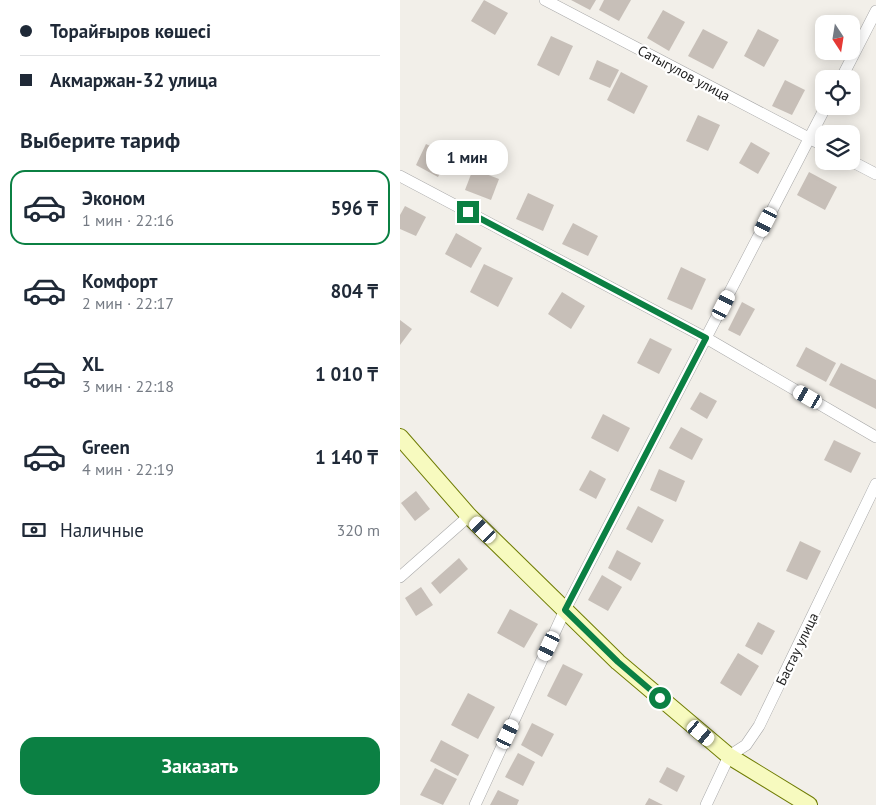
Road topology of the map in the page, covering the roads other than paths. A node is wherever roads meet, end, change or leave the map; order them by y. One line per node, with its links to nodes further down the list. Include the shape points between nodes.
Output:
1 (545, 0): 5 (street, Сатыгулов улица)
2 (876, 11): 3 (street)
3 (846, 70)
4 (822, 115): 5 (street)
5 (810, 139): 6 (street, Сатыгулов улица); 10 (street)
6 (815, 142)
7 (860, 166): 8 (street)
8 (876, 174)
9 (400, 176): 10 (street)
10 (706, 338): 11 (street); 16 (street)
11 (876, 437)
12 (400, 438): 14 (street)
13 (876, 484): 17 (street, Бастау улица, via 759,726 746,745)
14 (470, 516): 15 (street); 16 (street)
15 (400, 577)
16 (565, 610): 17 (street, via 618,662); 18 (street)
17 (729, 756): 19 (street, Бастау улица); 20 (street)
18 (475, 805)
19 (706, 805)
20 (809, 805)

